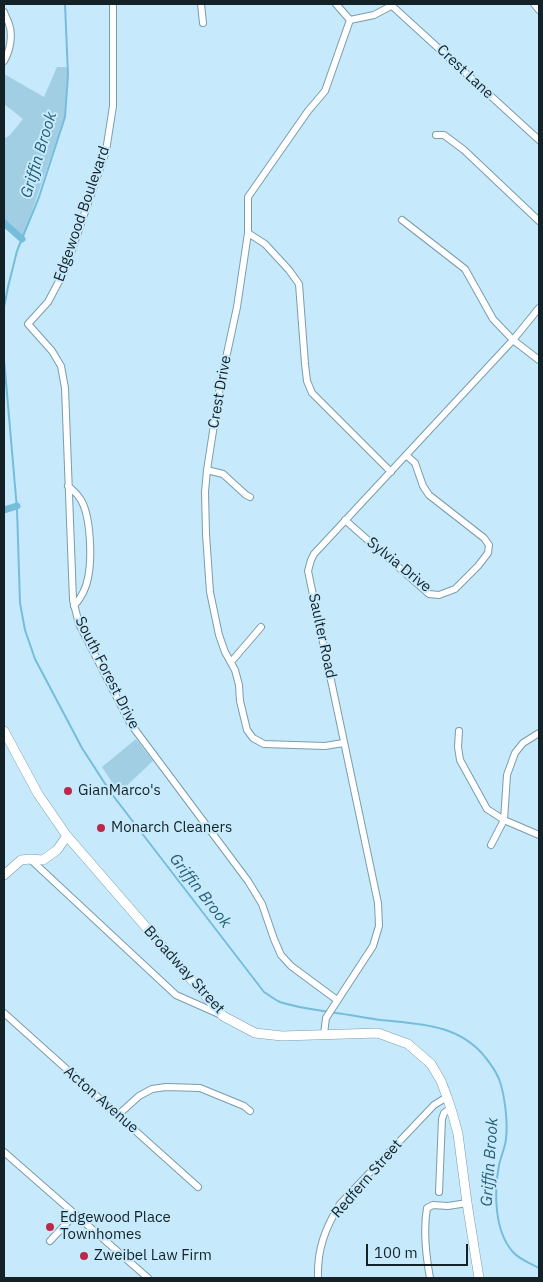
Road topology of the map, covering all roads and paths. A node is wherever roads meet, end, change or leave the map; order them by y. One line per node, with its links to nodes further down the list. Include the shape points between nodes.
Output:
1 (113, 4): 17 (street, Edgewood Boulevard, via 113,106 106,151 66,270 48,302)
2 (201, 4): 9 (street)
3 (336, 4): 8 (street)
4 (534, 4): 6 (street)
5 (391, 5): 8 (street, via 374,15); 12 (street, Crest Lane)
6 (539, 10)
7 (4, 12): 10 (street, via 10,26 10,41)
8 (350, 20): 15 (street, Crest Drive, via 325,91 248,197)
9 (203, 23)
10 (4, 61)
11 (436, 135): 14 (street, via 444,135 464,150)
12 (539, 140)
13 (402, 220): 18 (street, via 465,269 493,319)
14 (539, 221)
15 (248, 233): 21 (street, Crest Drive); 22 (street, via 265,244 299,284 307,381 312,393)
16 (539, 308): 18 (street, Saulter Road)
17 (28, 324): 23 (street, South Forest Drive, via 61,366 65,388)
18 (513, 340): 19 (street); 20 (street, Saulter Road)
19 (539, 360)
20 (406, 455): 22 (street, Saulter Road); 25 (street, Sylvia Drive, via 415,463 429,495 490,545 478,566 455,589 440,595 429,594)
21 (207, 470): 24 (street, via 223,474); 28 (street, Crest Drive, via 206,534 210,592 219,636)
22 (391, 472): 25 (street, Saulter Road)
23 (68, 486): 26 (street, South Forest Drive); 26 (street, South Forest Drive, via 81,500 89,524 88,578 81,598)
24 (250, 497)
25 (345, 520): 32 (street, Saulter Road, via 314,554 308,571)
26 (74, 606): 39 (street, South Forest Drive, via 79,624 130,723 248,881 262,904 281,955)
27 (261, 627): 28 (street)
28 (231, 662): 32 (street, Crest Drive, via 239,685 247,730 253,738 264,744 326,746)
29 (4, 731): 35 (street, Broadway Street, via 38,794)
30 (459, 731): 33 (street, via 460,760 488,809)
31 (539, 733): 33 (street, via 523,743 515,753 507,775)
32 (343, 743): 39 (street, Saulter Road, via 378,903 379,926 373,946)
33 (504, 820): 34 (street); 36 (street)
34 (539, 835)
35 (67, 836): 37 (street, via 57,850 42,860); 41 (street, Broadway Street)
36 (491, 845)
37 (30, 859): 38 (street, via 21,860); 41 (street, via 176,995)
38 (4, 875)
39 (335, 1003): 42 (street, Saulter Road, via 326,1018)
40 (4, 1013): 46 (street, Acton Avenue)
41 (223, 1016): 42 (street, Broadway Street, via 255,1033 282,1036)
42 (324, 1034): 43 (street, Broadway Street, via 378,1033 408,1044 431,1064)
43 (447, 1097): 44 (street, Broadway Street); 54 (street, Redfern Street, via 434,1105 340,1204 323,1237)
44 (451, 1108): 49 (street, via 442,1119); 50 (street, Broadway Street, via 458,1134)
45 (250, 1111): 46 (street, via 200,1088 166,1086 139,1096)
46 (118, 1115): 48 (street, Acton Avenue)
47 (4, 1152): 51 (street)
48 (198, 1187)
49 (439, 1192)
50 (467, 1203): 55 (street, via 427,1208 426,1246); 56 (street, Broadway Street)
51 (75, 1214): 52 (street); 53 (street)
52 (50, 1241)
53 (148, 1278)
54 (318, 1278)
55 (430, 1278)
56 (479, 1278)

